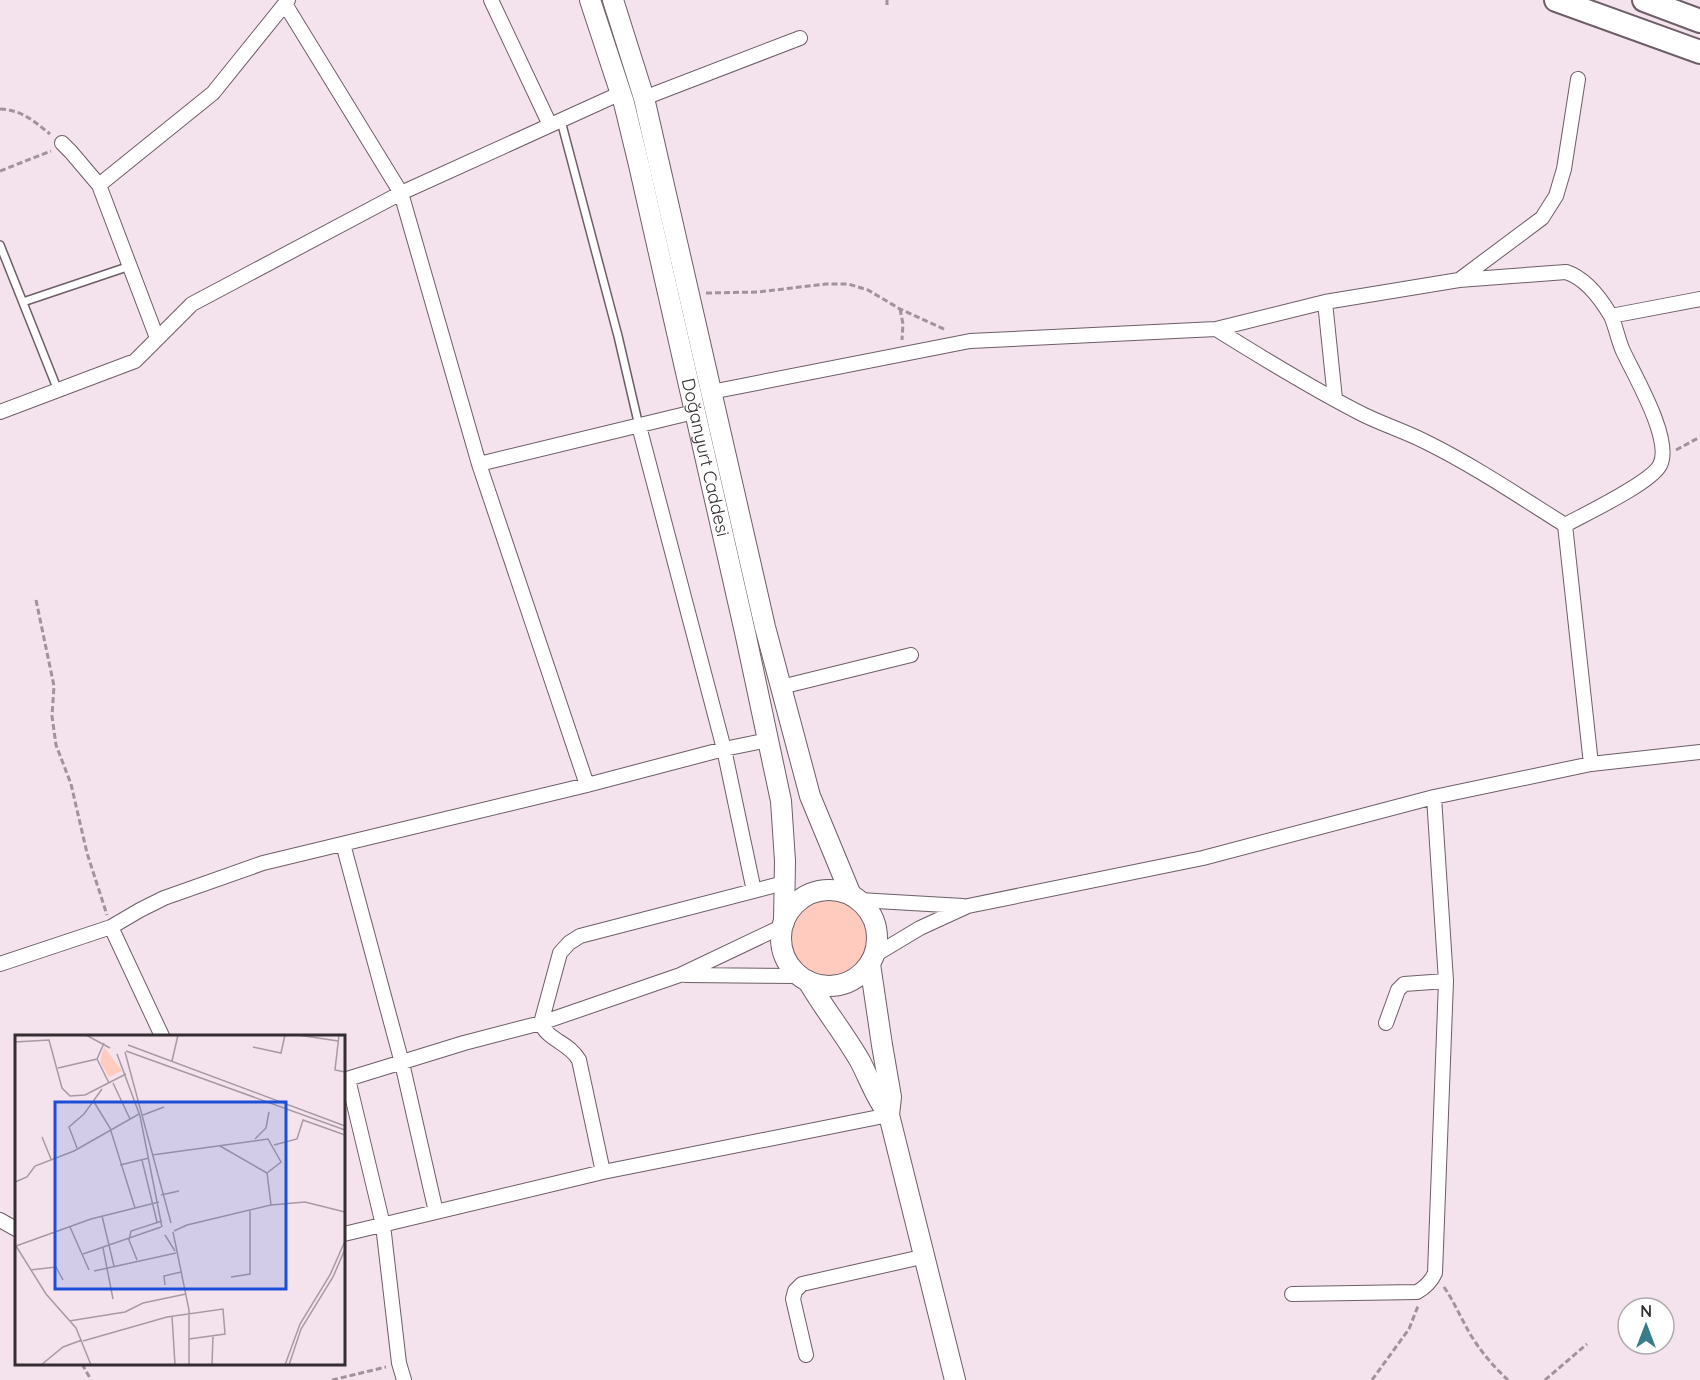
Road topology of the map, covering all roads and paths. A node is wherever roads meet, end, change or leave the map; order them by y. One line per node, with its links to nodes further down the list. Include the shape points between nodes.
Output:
1 (491, 0): 14 (street)
2 (590, 0): 11 (street, Doğanyurt Caddesi)
3 (613, 0): 12 (street, Doğanyurt Caddesi)
4 (1556, 0): 9 (main road)
5 (1644, 0): 7 (main road)
6 (286, 2): 17 (street, via 213,93); 18 (street)
7 (1700, 21)
8 (800, 38): 12 (street)
9 (1700, 52)
10 (1578, 78): 21 (street, via 1556,196 1542,218)
11 (621, 93): 14 (street); 36 (street, Doğanyurt Caddesi)
12 (644, 98): 22 (street, Doğanyurt Caddesi)
13 (0, 109): 15 (path, via 26,114)
14 (555, 123): 18 (street); 37 (lane, via 618,336)
15 (62, 143): 16 (path); 17 (street)
16 (0, 171)
17 (99, 185): 20 (street)
18 (401, 193): 29 (street, via 192,304); 40 (street)
19 (0, 245): 24 (lane)
20 (130, 266): 24 (lane); 29 (street)
21 (1459, 280): 25 (street); 27 (street, via 1566,272 1582,280)
22 (689, 293): 26 (path, via 848,284 868,290); 33 (street, Doğanyurt Caddesi)
23 (1700, 299): 27 (street)
24 (23, 302): 32 (lane)
25 (1325, 302): 28 (street); 34 (street)
26 (900, 309): 30 (path); 31 (path, via 902,340)
27 (1611, 316): 39 (street, via 1647,397)
28 (1216, 329): 30 (street); 34 (street)
29 (158, 338): 35 (street, via 135,361)
30 (970, 341): 31 (street)
31 (896, 355): 33 (street)
32 (55, 383)
33 (711, 392): 44 (street, Doğanyurt Caddesi)
34 (1335, 399): 41 (street, via 1482,472)
35 (0, 412)
36 (694, 412): 37 (street); 45 (street, Doğanyurt Caddesi)
37 (639, 426): 40 (street); 46 (street)
38 (1700, 437): 39 (path)
39 (1664, 457): 41 (street, via 1648,478)
40 (479, 464): 49 (street)
41 (1565, 525): 48 (street)
42 (36, 600): 57 (path, via 54,686 52,716 56,745 72,784 87,853)
43 (911, 654): 44 (street)
44 (781, 687): 54 (street, Doğanyurt Caddesi, via 810,796)
45 (768, 740): 46 (street); 52 (street, Doğanyurt Caddesi, via 781,801)
46 (724, 749): 49 (street); 53 (street)
47 (1700, 752): 48 (street)
48 (1591, 764): 50 (street)
49 (587, 785): 51 (street)
50 (1434, 797): 55 (street, via 1203,858); 62 (street)
51 (343, 844): 57 (street, via 263,863 175,894); 66 (street)
52 (784, 883): 53 (street); 56 (street, Doğanyurt Caddesi)
53 (754, 891): 63 (street, via 580,936 560,953)
54 (855, 898): 55 (street); 56 (street, via 831,890 811,894 795,905); 58 (street, via 866,907 876,925 878,935)
55 (968, 906): 58 (street, via 920,928)
56 (783, 924): 60 (street); 61 (street, via 783,951 792,969)
57 (111, 927): 59 (street); 65 (street)
58 (872, 959): 61 (street, via 847,983 828,986); 68 (street, via 891,1097)
59 (0, 964)
60 (680, 975): 61 (street); 63 (street)
61 (804, 979): 68 (street, via 859,1060 877,1099)
62 (1446, 981): 64 (street, via 1404,984); 76 (street)
63 (541, 1023): 66 (street); 69 (street, via 546,1033 571,1049 579,1060)
64 (1386, 1023)
65 (162, 1035)
66 (402, 1063): 67 (street); 70 (street)
67 (346, 1079): 72 (street)
68 (889, 1114): 69 (street); 75 (street)
69 (603, 1172): 70 (street)
70 (436, 1212): 72 (street)
71 (0, 1220): 73 (street)
72 (383, 1225): 74 (street); 81 (street)
73 (15, 1228)
74 (345, 1234)
75 (926, 1256): 80 (street, via 798,1287 793,1299); 86 (street)
76 (1435, 1273): 77 (street); 88 (path, via 1471,1336)
77 (1425, 1288): 78 (street, via 1417,1292); 87 (path, via 1409,1329)
78 (1292, 1294)
79 (1587, 1344): 89 (path)
80 (806, 1355)
81 (399, 1363): 84 (path); 85 (street)
82 (83, 1365): 83 (path)
83 (91, 1380)
84 (332, 1380)
85 (404, 1380)
86 (956, 1380)
87 (1372, 1380)
88 (1508, 1380)
89 (1545, 1380)

